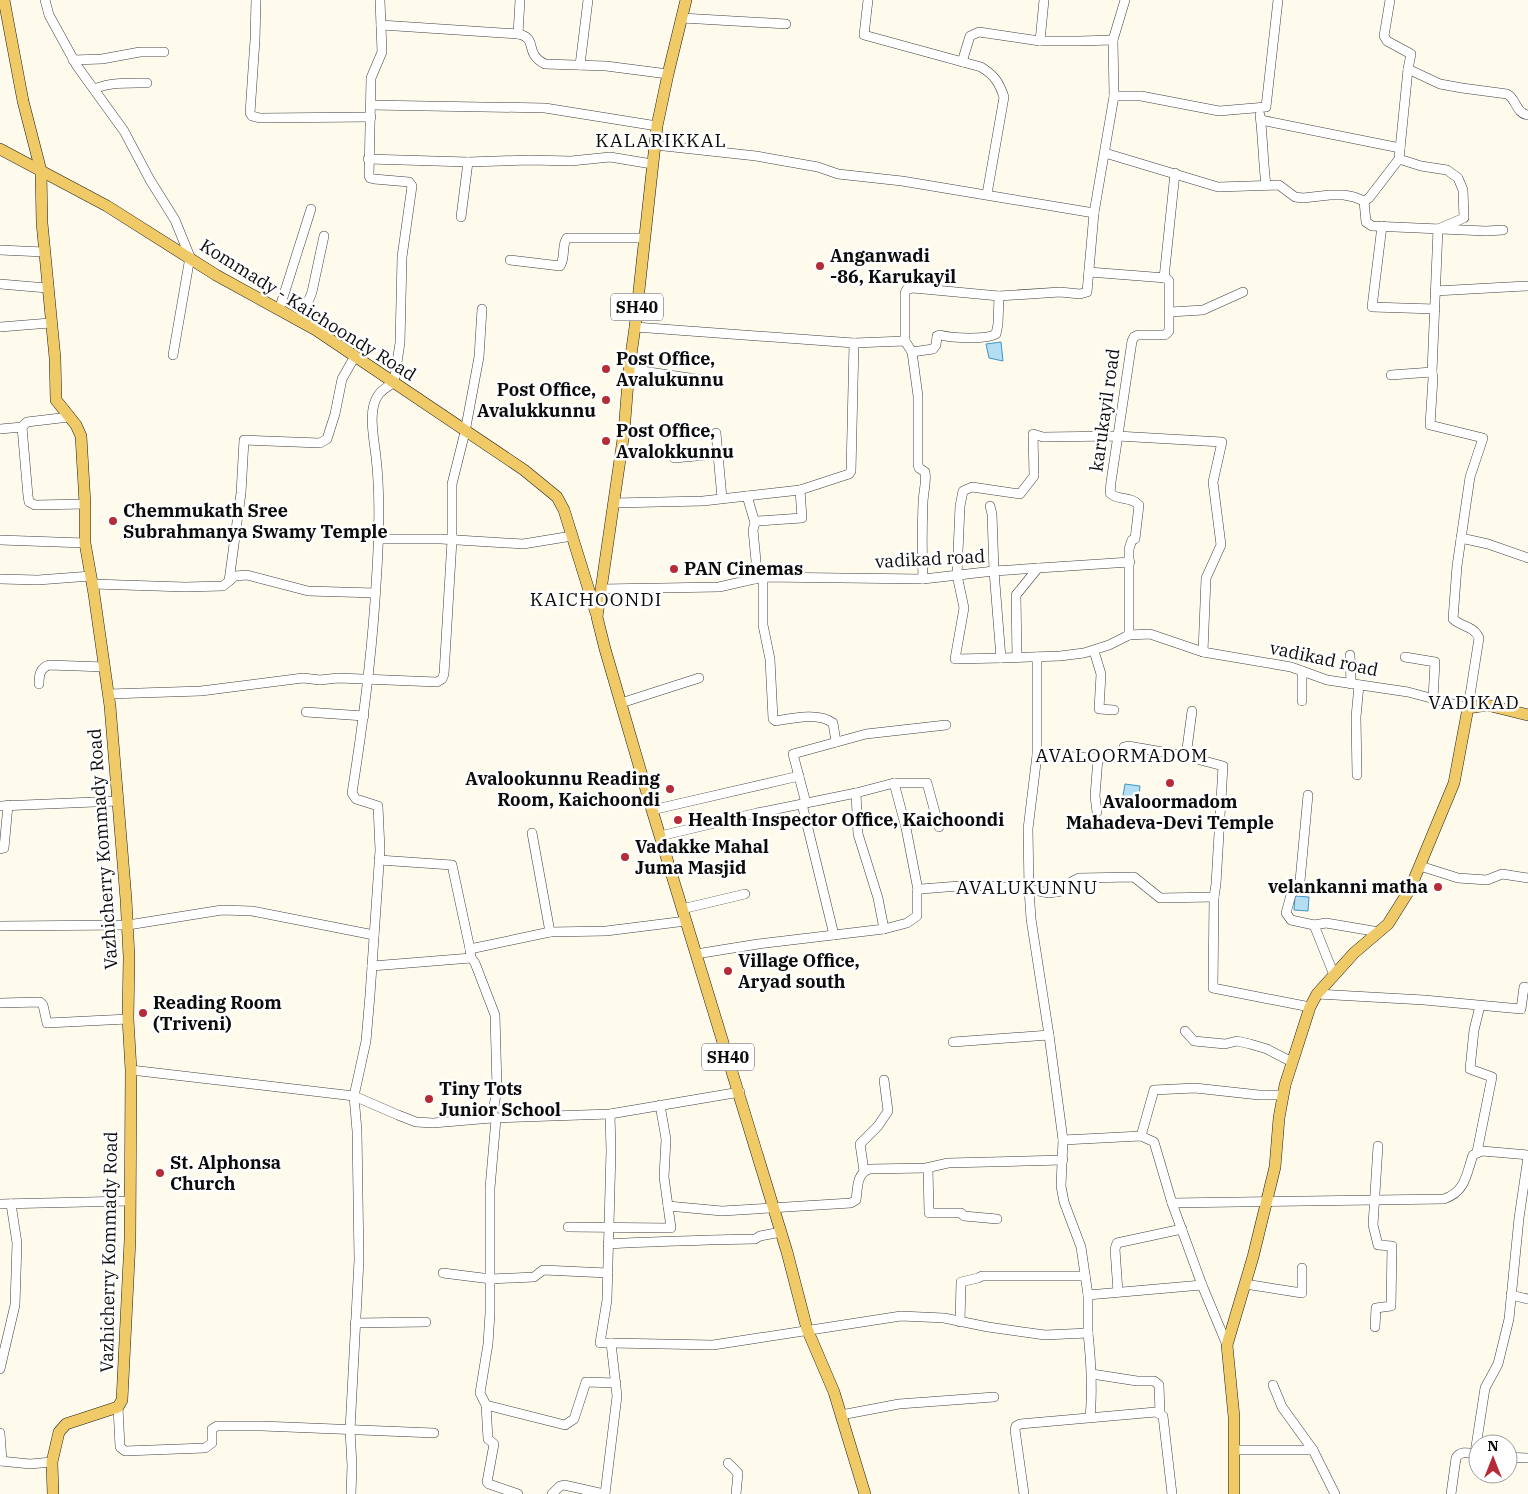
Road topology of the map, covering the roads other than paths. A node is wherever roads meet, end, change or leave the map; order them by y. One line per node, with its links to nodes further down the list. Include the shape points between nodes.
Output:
1 (4, 0): 42 (main road, Vazhicherry Kommady Road, via 23,101)
2 (44, 0): 20 (street)
3 (256, 0): 31 (street, via 252,116)
4 (380, 0): 15 (street)
5 (520, 0): 16 (street)
6 (588, 0): 22 (street)
7 (686, 0): 13 (main road, SH40)
8 (868, 0): 21 (street, via 864,35)
9 (1044, 0): 18 (street)
10 (1125, 0): 17 (street)
11 (1278, 0): 29 (street, via 1266,106)
12 (1390, 0): 23 (street, via 1384,36 1411,54)
13 (682, 18): 14 (street); 24 (main road, SH40)
14 (786, 24)
15 (381, 25): 16 (street); 28 (street, via 382,52 371,78)
16 (518, 34): 22 (street, via 527,37 533,55 545,64)
17 (1113, 40): 18 (street); 27 (street)
18 (1040, 41): 21 (street, via 975,33 970,36)
19 (164, 52): 20 (street, via 140,52 102,60)
20 (73, 60): 26 (street)
21 (962, 62): 45 (street, via 992,74 999,82 1004,97)
22 (580, 65): 24 (street)
23 (1408, 69): 30 (street, via 1440,84 1512,96 1518,110); 35 (street)
24 (668, 74): 33 (main road, SH40)
25 (146, 83): 26 (street, via 116,83)
26 (94, 89): 57 (street, via 124,131 176,220)
27 (1114, 96): 29 (street, via 1142,96 1219,110); 37 (street)
28 (371, 105): 31 (street); 33 (street, via 546,108)
29 (1259, 107): 32 (street)
30 (1528, 116)
31 (370, 117): 38 (street)
32 (1261, 120): 35 (street); 44 (street)
33 (657, 126): 34 (main road, SH40)
34 (655, 145): 41 (main road, SH40); 45 (street, via 748,155 818,167 838,174 872,176)
35 (1400, 148): 39 (street)
36 (0, 149): 42 (main road, Kommady - Kaichoondy Road)
37 (1105, 153): 43 (street); 48 (street)
38 (368, 159): 40 (street); 83 (street, via 370,178 408,182 412,186 402,257 400,342)
39 (1399, 159): 46 (street); 51 (street, via 1446,170 1458,178 1463,190 1464,218)
40 (468, 162): 41 (street, via 571,161 610,157); 49 (street)
41 (652, 164): 54 (main road, SH40)
42 (41, 170): 56 (main road, Vazhicherry Kommady Road); 57 (main road, Kommady - Kaichoondy Road)
43 (1175, 173): 44 (street, via 1218,187); 60 (street)
44 (1266, 186): 46 (street, via 1279,185 1295,197 1344,195)
45 (987, 194): 48 (street)
46 (1364, 201): 50 (street, via 1366,222)
47 (311, 209): 69 (street)
48 (1094, 213): 59 (street)
49 (461, 217)
50 (1382, 226): 51 (street); 68 (street, via 1372,307)
51 (1438, 229): 52 (street); 64 (street)
52 (1503, 230)
53 (324, 236): 71 (street, via 312,292)
54 (645, 238): 58 (street, via 567,238 560,266); 74 (main road, SH40)
55 (0, 250): 56 (street)
56 (44, 252): 63 (main road, Vazhicherry Kommady Road)
57 (190, 257): 69 (main road, Kommady - Kaichoondy Road); 78 (street)
58 (510, 260)
59 (1089, 272): 60 (street); 66 (street, via 1087,292 1080,294)
60 (1164, 278): 70 (street, karukayil road, via 1169,281)
61 (0, 284): 63 (street)
62 (1528, 286): 64 (street)
63 (47, 288): 72 (main road, Vazhicherry Kommady Road)
64 (1435, 291): 68 (street)
65 (1243, 292): 70 (street, via 1203,310)
66 (999, 296): 75 (street, via 940,289 907,289); 77 (street, via 998,324 992,337 940,335 933,349)
67 (482, 309): 88 (street, via 480,357)
68 (1434, 309): 81 (street)
69 (279, 310): 71 (main road, Kommady - Kaichoondy Road)
70 (1170, 312): 90 (street, karukayil road, via 1168,334 1138,335 1132,341)
71 (300, 322): 79 (main road, Kommady - Kaichoondy Road)
72 (50, 323): 73 (street); 85 (main road, Vazhicherry Kommady Road, via 56,400)
73 (0, 326)
74 (636, 327): 76 (street); 80 (main road, SH40)
75 (905, 341): 76 (street); 77 (street)
76 (854, 343): 93 (street, via 851,471 843,478)
77 (912, 352): 112 (street, via 918,396 918,468 926,475)
78 (173, 355)
79 (355, 356): 83 (main road, Kommady - Kaichoondy Road); 115 (street, via 342,379 327,439 320,443 244,440 241,493)
80 (629, 370): 84 (street); 96 (main road, SH40)
81 (1432, 372): 82 (street); 101 (street, via 1430,425 1483,438 1470,478)
82 (1391, 375)
83 (394, 382): 88 (main road, Kommady - Kaichoondy Road); 102 (street, via 380,392 374,403)
84 (716, 382)
85 (69, 417): 86 (street, via 27,422); 97 (main road, Vazhicherry Kommady Road, via 81,436)
86 (22, 427): 87 (street); 97 (street, via 31,504)
87 (0, 429)
88 (465, 432): 100 (main road, Kommady - Kaichoondy Road, via 524,470 557,497); 104 (street, via 452,484)
89 (716, 433): 91 (street)
90 (1117, 436): 107 (street, karukayil road, via 1110,493 1139,505 1137,534 1129,550); 110 (street, via 1043,437 1032,434 1034,476 1020,494 972,487 963,491); 121 (street, via 1222,442 1212,482 1221,545 1206,578)
91 (718, 454): 92 (street); 95 (street)
92 (674, 458)
93 (800, 490): 94 (street); 99 (street, via 802,518)
94 (747, 496): 95 (street); 99 (street)
95 (722, 498): 96 (street)
96 (614, 503): 116 (main road, SH40)
97 (85, 504): 105 (main road, Vazhicherry Kommady Road)
98 (990, 506): 109 (street)
99 (755, 523): 111 (street, via 753,530)
100 (572, 536): 104 (street, via 523,544); 118 (main road, Kommady - Kaichoondy Road)
101 (1461, 538): 106 (street); 137 (street, via 1453,619 1472,628 1478,638)
102 (379, 539): 104 (street); 117 (street)
103 (0, 540): 105 (street)
104 (452, 540): 130 (street, via 442,679 436,682)
105 (85, 543): 114 (main road, Vazhicherry Kommady Road)
106 (1528, 558)
107 (1130, 562): 108 (street); 119 (street, karukayil road)
108 (1038, 568): 109 (street); 126 (street, via 1016,595)
109 (994, 571): 110 (street, vadikad road); 125 (street, vadikad road)
110 (957, 575): 112 (street, vadikad road); 125 (street, via 964,608 954,659)
111 (759, 578): 112 (street, vadikad road); 116 (street, vadikad road, via 719,587); 144 (street, via 770,659 773,719 829,720 833,723)
112 (923, 578)
113 (0, 579): 114 (street)
114 (92, 580): 115 (street, via 184,587 223,586); 127 (main road, Vazhicherry Kommady Road)
115 (229, 581): 117 (street, via 235,576 247,575 308,591)
116 (601, 588): 118 (main road, SH40)
117 (376, 593): 130 (street)
118 (597, 617): 136 (main road, SH40)
119 (1129, 635): 120 (street, vadikad road); 121 (street, vadikad road, via 1150,634)
120 (1094, 651): 123 (street, vadikad road); 138 (street, via 1100,674 1099,708)
121 (1203, 652): 128 (street, vadikad road)
122 (1350, 655): 132 (street)
123 (1037, 657): 126 (street, vadikad road); 145 (street)
124 (1405, 657): 134 (street, via 1434,662)
125 (1001, 658): 126 (street, vadikad road)
126 (1017, 658)
127 (105, 667): 131 (street, via 45,666 40,673); 133 (main road, Vazhicherry Kommady Road)
128 (1302, 671): 132 (street, vadikad road, via 1327,680); 135 (street)
129 (699, 678): 136 (street)
130 (368, 679): 133 (street, via 303,678 201,691); 142 (street)
131 (39, 684)
132 (1355, 684): 134 (street, vadikad road); 148 (street)
133 (109, 694): 153 (main road, Vazhicherry Kommady Road)
134 (1433, 699): 137 (street, vadikad road)
135 (1302, 700)
136 (621, 703): 156 (main road, SH40)
137 (1468, 708): 141 (main road, via 1487,705); 163 (main road, via 1454,783)
138 (1114, 710)
139 (1192, 711): 146 (street)
140 (306, 712): 142 (street)
141 (1528, 715)
142 (364, 716): 162 (street, via 352,793 356,799 378,806)
143 (946, 726): 144 (street, via 874,733)
144 (836, 742): 149 (street, via 793,754)
145 (1037, 755): 147 (street); 165 (street, via 1028,829)
146 (1186, 756): 147 (street, via 1128,746 1124,747 1123,757); 168 (street, via 1223,766)
147 (1098, 758): 157 (street)
148 (1357, 775)
149 (799, 776): 154 (street); 156 (street)
150 (894, 783): 151 (street); 158 (street, via 927,783); 166 (street)
151 (856, 793): 154 (street); 174 (street, via 858,834)
152 (1308, 795): 172 (street, via 1300,881 1291,895 1286,913 1292,920)
153 (118, 801): 155 (street); 171 (main road, Vazhicherry Kommady Road)
154 (804, 803): 160 (street); 178 (street)
155 (4, 806): 161 (street, via 4,848)
156 (652, 810): 160 (main road, SH40)
157 (1097, 812)
158 (939, 827)
159 (532, 833): 175 (street)
160 (660, 836): 169 (main road, SH40)
161 (0, 849)
162 (379, 860): 177 (street); 179 (street, via 452,865)
163 (1420, 866): 164 (street, via 1458,878 1487,880 1502,874); 176 (main road, via 1401,906)
164 (1528, 878)
165 (1029, 889): 166 (street, via 972,885); 168 (street, via 1049,893 1068,890 1079,878 1134,877 1160,898); 190 (street)
166 (918, 890): 174 (street, via 914,919)
167 (745, 894): 169 (street)
168 (1214, 897): 187 (street, via 1212,988)
169 (682, 909): 170 (main road, SH40)
170 (686, 921): 175 (street, via 606,931); 180 (main road, SH40)
171 (128, 925): 173 (street); 177 (street, via 222,910 252,911); 188 (main road, Vazhicherry Kommady Road)
172 (1314, 925): 176 (street, via 1326,923); 182 (street)
173 (0, 926)
174 (884, 929): 178 (street)
175 (550, 932): 179 (street)
176 (1379, 932): 182 (main road)
177 (374, 934): 181 (street)
178 (834, 935): 180 (street)
179 (470, 953): 181 (street); 200 (street, via 495,1015 497,1088)
180 (696, 954): 195 (main road, SH40)
181 (372, 966): 197 (street, via 366,1041)
182 (1334, 975): 184 (main road)
183 (1528, 988): 186 (street, via 1524,987 1520,1009)
184 (1317, 994): 186 (street); 187 (main road)
185 (0, 1003): 188 (street, via 40,1002 47,1023)
186 (1480, 1006): 204 (street, via 1470,1069 1492,1077)
187 (1310, 1008): 192 (main road)
188 (128, 1019): 193 (main road, Vazhicherry Kommady Road)
189 (1185, 1031): 192 (street, via 1194,1041 1250,1044)
190 (1049, 1035): 191 (street); 202 (street)
191 (953, 1042)
192 (1292, 1062): 196 (main road)
193 (131, 1070): 197 (street); 210 (main road, Vazhicherry Kommady Road)
194 (884, 1080): 208 (street, via 888,1111 860,1144)
195 (740, 1092): 198 (street); 216 (main road, SH40)
196 (1283, 1095): 201 (street, via 1195,1088 1154,1090); 211 (main road, via 1275,1167)
197 (354, 1096): 200 (street, via 416,1122); 237 (street, via 359,1260)
198 (660, 1105): 199 (street); 215 (street, via 666,1139 664,1177)
199 (610, 1114): 200 (street); 220 (street)
200 (494, 1119): 228 (street, via 490,1188)
201 (1141, 1136): 202 (street); 212 (street, via 1154,1142)
202 (1062, 1140): 206 (street)
203 (1378, 1146): 209 (street)
204 (1477, 1152): 205 (street); 209 (street, via 1454,1195 1444,1199)
205 (1528, 1156): 217 (street)
206 (1063, 1160): 207 (street, via 948,1162); 227 (street, via 1061,1186 1064,1202 1081,1247)
207 (928, 1168): 208 (street); 218 (street, via 929,1213 961,1213)
208 (864, 1171): 216 (street, via 859,1176 854,1202)
209 (1374, 1200): 211 (street); 238 (street, via 1373,1225 1378,1245 1392,1246 1391,1306 1376,1308)
210 (129, 1201): 214 (street); 249 (main road, Vazhicherry Kommady Road, via 123,1386)
211 (1267, 1202): 212 (street); 229 (main road)
212 (1172, 1203): 221 (street)
213 (0, 1204): 214 (street)
214 (11, 1204): 243 (street, via 17,1243 15,1305)
215 (668, 1206): 216 (street, via 722,1211); 220 (street, via 670,1228)
216 (772, 1207): 222 (main road, SH40)
217 (1523, 1218): 233 (street)
218 (997, 1219)
219 (568, 1227): 220 (street)
220 (608, 1228): 223 (street)
221 (1182, 1229): 230 (street); 231 (street, via 1117,1243)
222 (781, 1232): 223 (street, via 755,1239); 239 (main road, SH40)
223 (608, 1244): 226 (street)
224 (1302, 1268): 229 (street, via 1302,1293)
225 (443, 1273): 228 (street)
226 (608, 1273): 228 (street, via 543,1270 534,1277); 241 (street, via 600,1343)
227 (1085, 1276): 232 (street); 236 (street, via 982,1276 962,1282)
228 (491, 1279): 248 (street, via 488,1344 480,1393)
229 (1245, 1284): 242 (main road)
230 (1202, 1285): 231 (street); 242 (street)
231 (1118, 1292): 232 (street)
232 (1088, 1295): 240 (street)
233 (1511, 1295): 234 (street); 256 (street, via 1500,1358 1484,1388)
234 (1528, 1299)
235 (426, 1322): 237 (street)
236 (960, 1322): 239 (street, via 901,1316); 240 (street, via 1045,1335)
237 (355, 1323): 253 (street)
238 (1375, 1326)
239 (808, 1329): 241 (street, via 713,1345); 251 (main road, SH40)
240 (1088, 1333): 244 (street)
241 (611, 1343): 245 (street)
242 (1227, 1345): 257 (main road)
243 (0, 1369)
244 (1092, 1374): 250 (street, via 1154,1381 1159,1385); 252 (street)
245 (616, 1383): 248 (street, via 586,1382 574,1419 565,1425); 267 (street)
246 (1273, 1385): 258 (street, via 1282,1407)
247 (994, 1396): 251 (street, via 899,1404)
248 (486, 1405): 265 (street, via 487,1436 494,1444 488,1482)
249 (118, 1407): 253 (street, via 120,1447 125,1451 205,1448 212,1443 212,1429 217,1426); 261 (main road, via 66,1424 59,1432)
250 (1160, 1414): 252 (street); 271 (street, via 1163,1416)
251 (841, 1415): 269 (main road, SH40)
252 (1090, 1417): 270 (street, via 1016,1426)
253 (350, 1430): 254 (street); 264 (street)
254 (434, 1433)
255 (0, 1434): 260 (street)
256 (1479, 1434)
257 (1234, 1450): 258 (street); 272 (main road)
258 (1313, 1450): 273 (street)
259 (1468, 1453): 274 (street, via 1458,1454 1456,1458)
260 (1, 1461): 261 (street)
261 (52, 1462): 263 (main road)
262 (728, 1463): 268 (street, via 738,1472)
263 (53, 1494)
264 (351, 1494)
265 (518, 1494)
266 (552, 1494): 267 (street, via 564,1485)
267 (604, 1494)
268 (736, 1494)
269 (865, 1494)
270 (1024, 1494)
271 (1172, 1494)
272 (1234, 1494)
273 (1335, 1494)
274 (1451, 1494)

